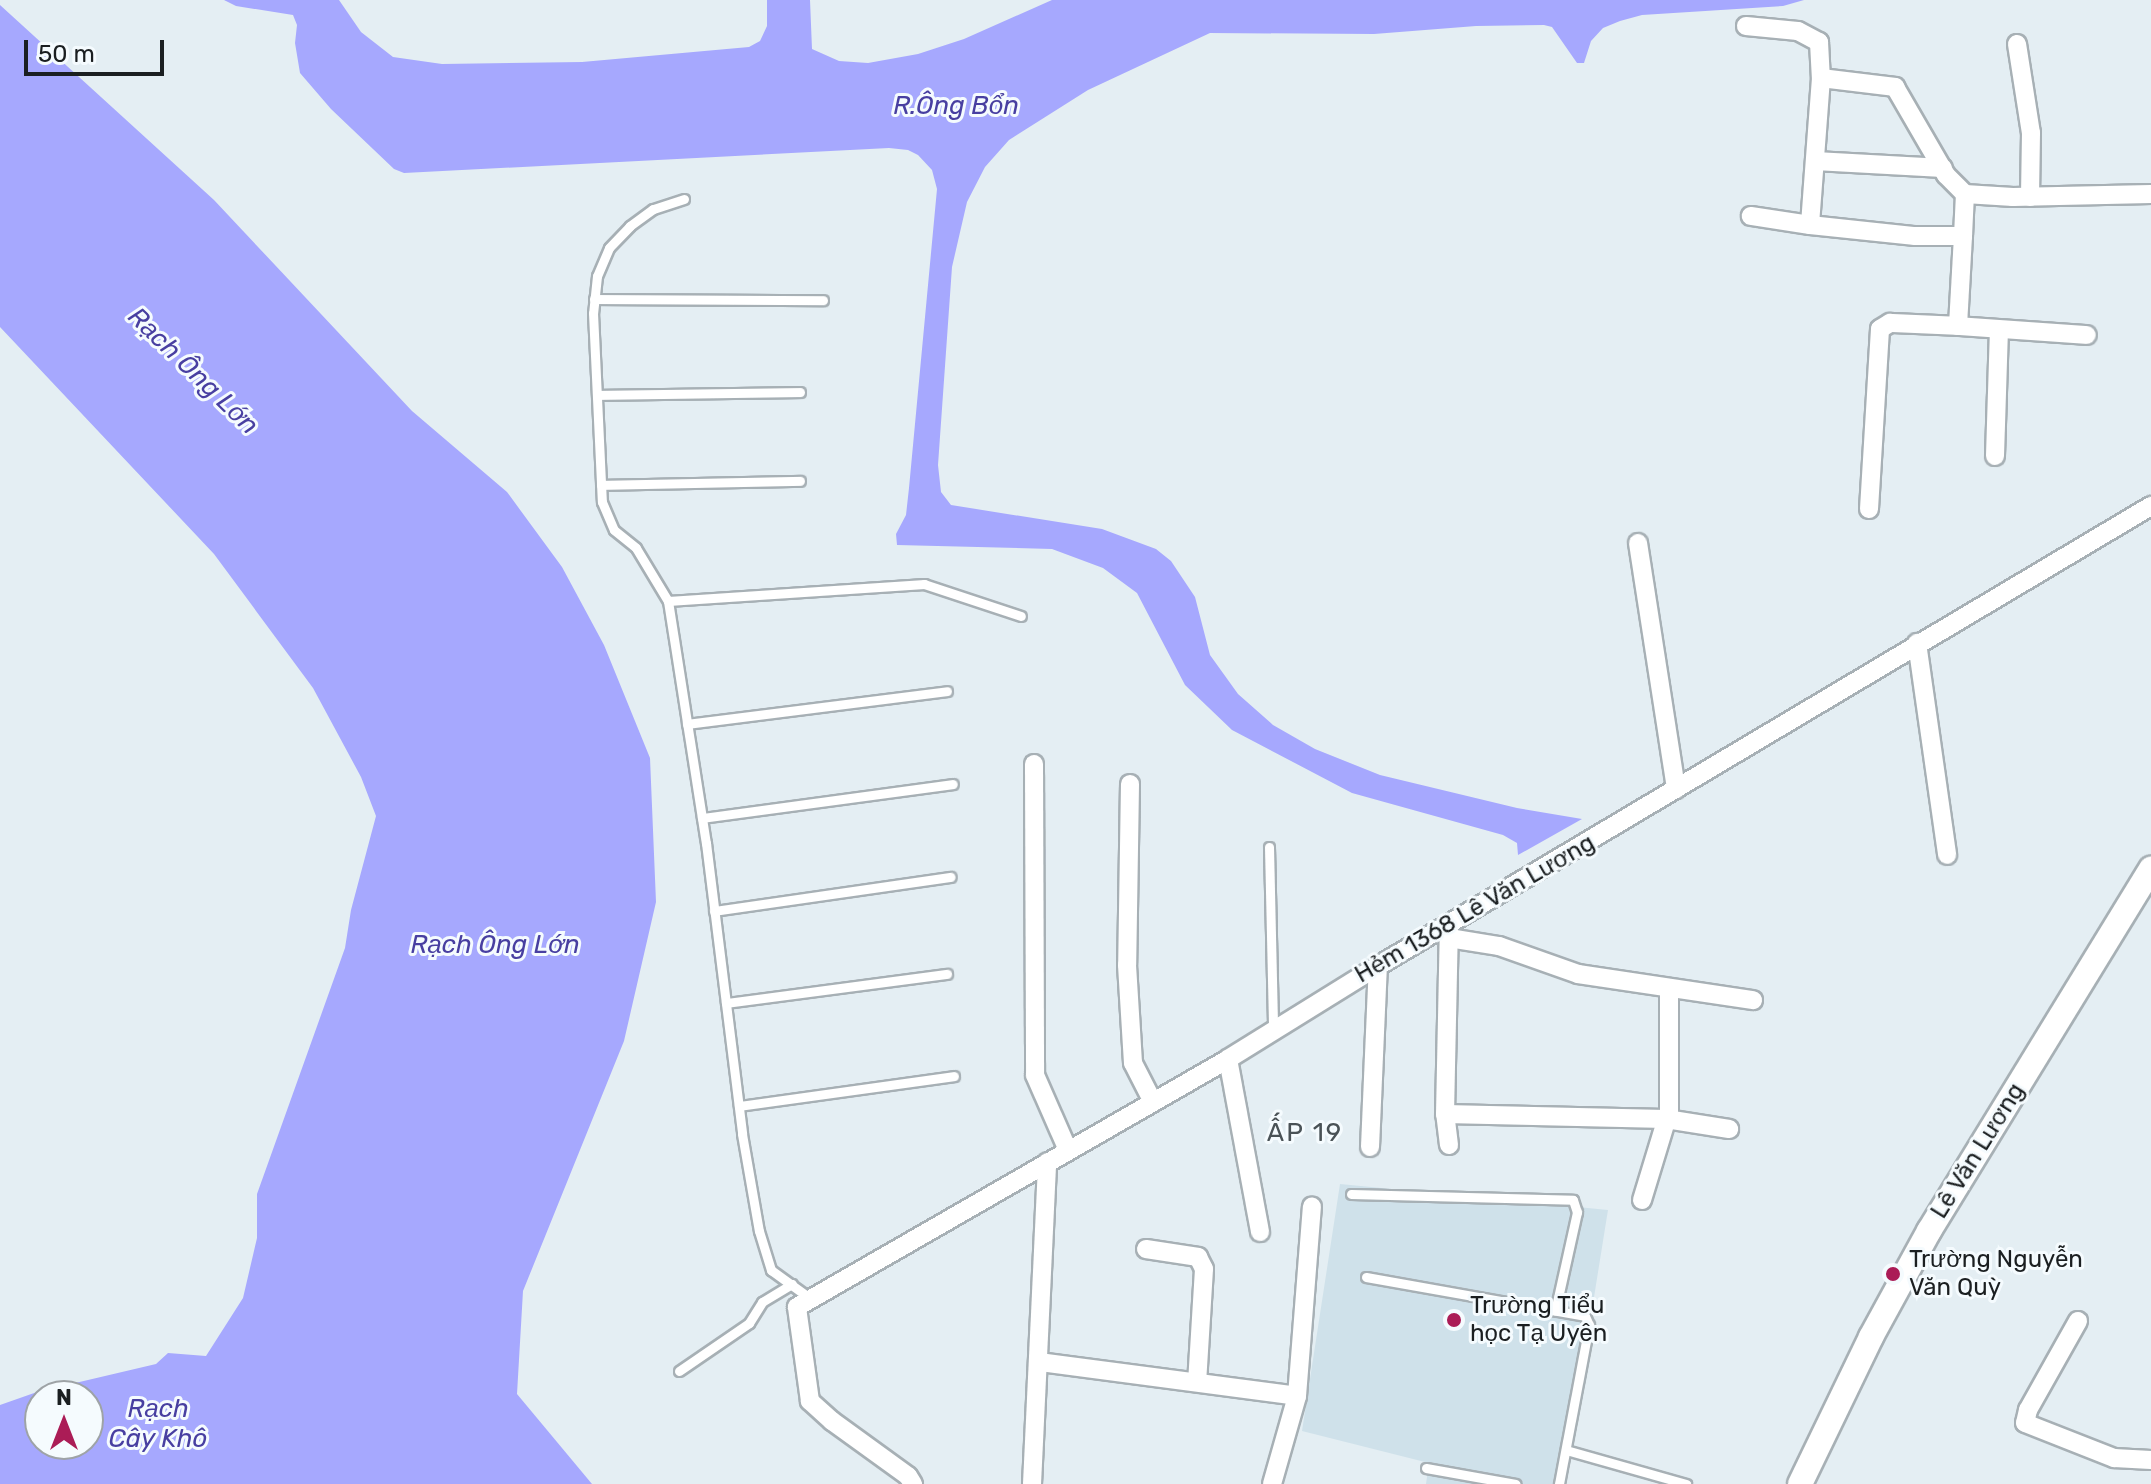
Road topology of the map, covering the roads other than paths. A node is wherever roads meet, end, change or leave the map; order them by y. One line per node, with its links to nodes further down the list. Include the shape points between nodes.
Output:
1 (1746, 26): 3 (street, via 1798,31 1819,42)
2 (2017, 44): 8 (street, via 2031,133)
3 (1821, 78): 4 (street); 5 (street, via 1895,87)
4 (1815, 161): 5 (street); 11 (street)
5 (1943, 168): 6 (street)
6 (1965, 194): 8 (street); 12 (street)
7 (2151, 194): 8 (street)
8 (2022, 197)
9 (684, 199): 13 (lane, via 653,209 609,248)
10 (1751, 216): 11 (street)
11 (1810, 225): 12 (street)
12 (1963, 236): 15 (street)
13 (594, 299): 14 (lane); 19 (lane)
14 (823, 300)
15 (1958, 326): 16 (street); 24 (street, via 1890,323 1880,329)
16 (1999, 331): 17 (street); 20 (street)
17 (2087, 335)
18 (800, 392): 19 (lane)
19 (597, 395): 22 (lane)
20 (1995, 456)
21 (800, 481): 22 (lane)
22 (601, 485): 26 (lane, via 614,530 636,548)
23 (2151, 506): 28 (street, Hẻm 1368 Lê Văn Lương)
24 (1869, 509)
25 (1638, 543): 34 (street)
26 (668, 601): 27 (lane, via 924,584); 30 (lane)
27 (1021, 616)
28 (1917, 643): 34 (street, Hẻm 1368 Lê Văn Lương); 37 (street)
29 (947, 691): 30 (lane)
30 (687, 724): 35 (lane)
31 (1034, 764): 57 (street, via 1035,1075)
32 (953, 784): 35 (lane)
33 (1130, 784): 50 (street, via 1127,965 1133,1063)
34 (1676, 789): 41 (street, Hẻm 1368 Lê Văn Lương)
35 (702, 818): 40 (lane)
36 (1269, 847): 47 (lane)
37 (1947, 855)
38 (2151, 869): 82 (main road, Lê Văn Lương, via 1929,1231)
39 (951, 877): 40 (lane)
40 (714, 911): 46 (lane)
41 (1449, 931): 42 (street, Hẻm 1368 Lê Văn Lương); 44 (street, via 1578,974); 52 (street)
42 (1378, 966): 47 (street, Hẻm 1368 Lê Văn Lương); 56 (street)
43 (947, 974): 46 (lane)
44 (1669, 989): 45 (street); 53 (street)
45 (1753, 1000)
46 (726, 1003): 51 (lane)
47 (1273, 1030): 48 (street, Hẻm 1368 Lê Văn Lương)
48 (1228, 1059): 50 (street, Hẻm 1368 Lê Văn Lương); 62 (street)
49 (954, 1076): 51 (lane)
50 (1153, 1102): 57 (street, Hẻm 1368 Lê Văn Lương)
51 (739, 1106): 65 (lane, via 759,1231 771,1270)
52 (1445, 1114): 53 (street); 55 (street)
53 (1666, 1119): 54 (street); 60 (street)
54 (1729, 1129)
55 (1449, 1145)
56 (1370, 1147)
57 (1068, 1150): 58 (street, Hẻm 1368 Lê Văn Lương)
58 (1047, 1162): 66 (street, Hẻm 1368 Lê Văn Lương); 69 (street)
59 (1351, 1194): 67 (lane, via 1573,1200 1577,1212)
60 (1642, 1200)
61 (1312, 1207): 72 (street)
62 (1260, 1232)
63 (1146, 1249): 71 (street, via 1198,1257 1204,1269)
64 (1366, 1277): 67 (lane)
65 (792, 1284): 66 (lane); 70 (lane, via 762,1302 749,1323)
66 (804, 1303): 77 (street, via 798,1330 810,1401)
67 (1555, 1311): 73 (lane, via 1585,1316 1589,1325)
68 (2078, 1321): 74 (street, via 2025,1423 2114,1458)
69 (1040, 1362): 71 (street); 78 (street)
70 (679, 1371)
71 (1197, 1382): 72 (street)
72 (1297, 1396): 76 (street)
73 (1566, 1450): 80 (lane); 81 (lane)
74 (2151, 1460)
75 (1426, 1468): 79 (lane)
76 (1278, 1482)
77 (913, 1484)
78 (1032, 1484)
79 (1516, 1484)
80 (1559, 1484)
81 (1686, 1484)
82 (1800, 1484)

